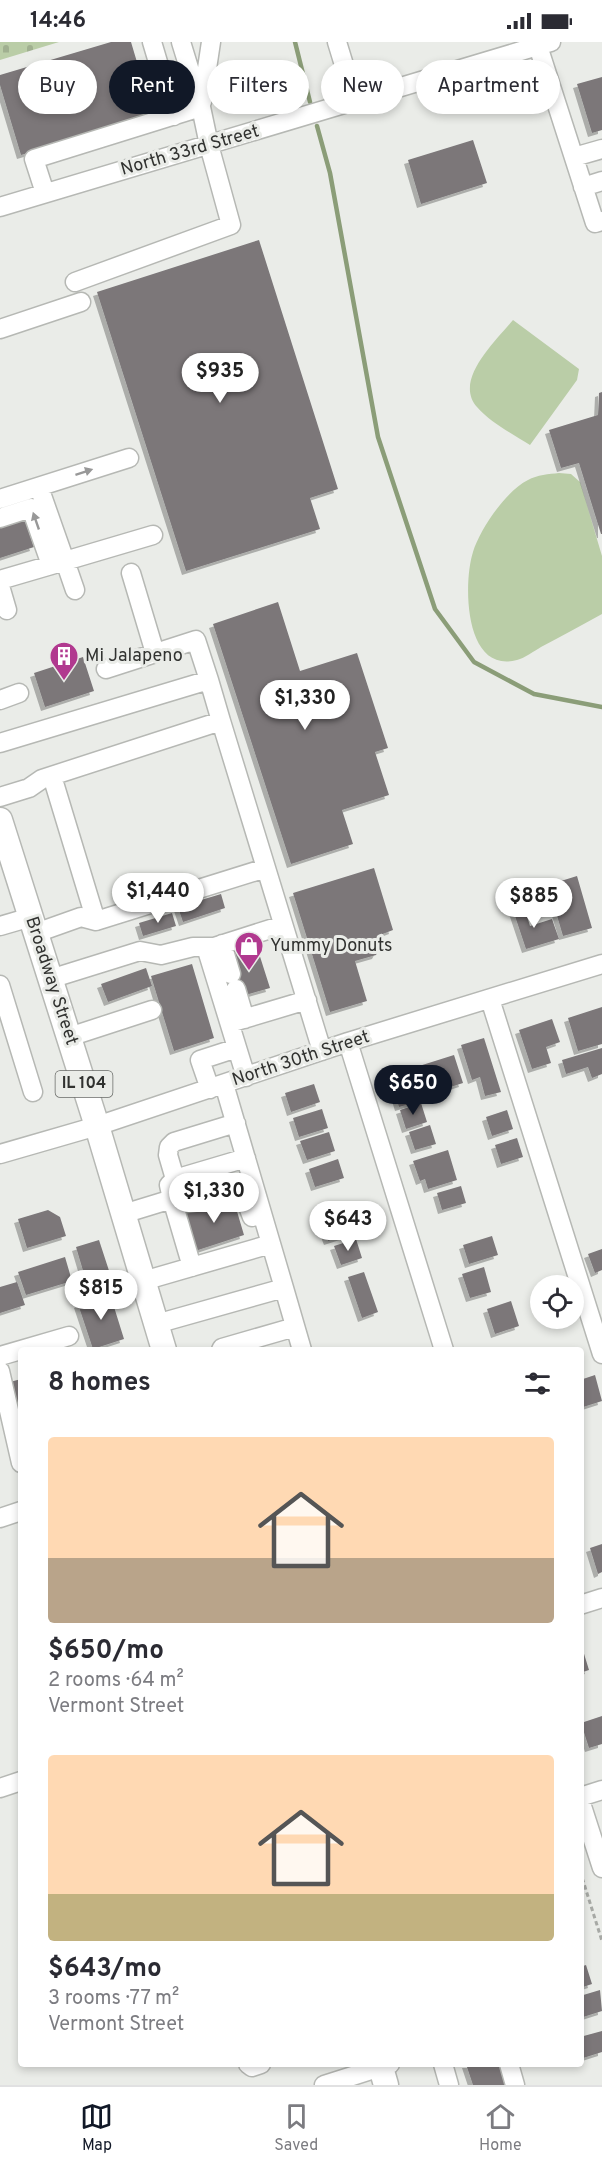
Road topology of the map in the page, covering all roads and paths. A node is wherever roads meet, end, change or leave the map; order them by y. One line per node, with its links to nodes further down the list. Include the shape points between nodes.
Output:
1 (152, 42): 11 (street)
2 (181, 42): 9 (street)
3 (211, 42): 9 (street)
4 (337, 42): 7 (street)
5 (545, 44): 6 (street, North 33rd Street); 14 (street)
6 (498, 50): 8 (street, North 33rd Street)
7 (342, 60)
8 (404, 84)
9 (201, 107): 11 (street); 12 (street)
10 (321, 111): 12 (street, North 33rd Street)
11 (174, 116): 17 (street, via 34,159)
12 (209, 145): 17 (street, North 33rd Street); 20 (street, via 231,225)
13 (602, 149): 14 (street)
14 (574, 158): 16 (street)
15 (602, 181): 16 (street)
16 (583, 187): 19 (street, via 595,223)
17 (45, 193): 18 (street, North 33rd Street)
18 (0, 207)
19 (602, 221)
20 (75, 282)
21 (81, 302): 22 (street)
22 (0, 329)
23 (129, 458): 24 (street, one-way to 23)
24 (39, 487): 25 (street); 28 (street)
25 (0, 499)
26 (0, 518): 28 (street, one-way to 26, via 31,508)
27 (153, 535): 28 (street)
28 (58, 563): 30 (street); 32 (street)
29 (131, 573): 34 (street)
30 (0, 580)
31 (0, 586): 33 (street)
32 (75, 590)
33 (7, 610)
34 (155, 653): 35 (street); 36 (street, via 196,640)
35 (106, 669)
36 (209, 680): 39 (street); 40 (street)
37 (19, 693): 38 (street)
38 (0, 700)
39 (221, 721): 41 (street); 44 (street)
40 (0, 743)
41 (51, 776): 42 (street); 45 (street)
42 (0, 797)
43 (0, 820): 46 (main road, Broadway Street / IL 104)
44 (266, 868): 45 (street); 47 (street)
45 (96, 921): 46 (street, via 81,917)
46 (33, 925): 48 (street); 51 (main road, Broadway Street / IL 104)
47 (283, 925): 49 (street); 54 (street)
48 (0, 926)
49 (214, 946): 51 (street, via 161,955 140,951); 57 (street); 57 (street, via 233,982)
50 (602, 964): 53 (street, North 30th Street)
51 (50, 979): 58 (main road, Broadway Street / IL 104)
52 (0, 985): 56 (street)
53 (490, 999): 59 (street, North 30th Street); 85 (street)
54 (307, 1000): 57 (street); 61 (street)
55 (152, 1010): 58 (street)
56 (4, 1013): 64 (street)
57 (237, 1021): 60 (street)
58 (69, 1037): 66 (main road, Broadway Street / IL 104)
59 (348, 1042): 61 (street, North 30th Street); 83 (street)
60 (237, 1048): 62 (street); 63 (street, via 200,1060)
61 (322, 1051): 62 (street, North 30th Street)
62 (246, 1077): 63 (street, North 30th Street)
63 (217, 1087): 65 (street); 66 (street, North 30th Street)
64 (33, 1092)
65 (236, 1123): 68 (street); 69 (street, via 174,1142 168,1155)
66 (96, 1125): 67 (street, North 30th Street); 71 (main road, Broadway Street / IL 104)
67 (0, 1154)
68 (246, 1158): 69 (street); 72 (street)
69 (175, 1179): 70 (street, via 170,1185)
70 (172, 1199): 71 (street); 72 (street, via 185,1203 239,1191 252,1216); 73 (street)
71 (123, 1214): 74 (main road, Broadway Street / IL 104)
72 (269, 1235): 73 (street); 75 (street)
73 (192, 1267): 74 (street)
74 (143, 1281): 76 (main road, Broadway Street / IL 104)
75 (284, 1287): 76 (street); 77 (street)
76 (156, 1324): 80 (main road, Broadway Street / IL 104)
77 (295, 1326): 81 (street); 82 (street)
78 (69, 1336): 79 (street)
79 (31, 1347)
80 (163, 1347)
81 (225, 1347)
82 (301, 1347)
83 (443, 1347)
84 (18, 1351): 86 (street)
85 (602, 1354)
86 (0, 1356)
87 (0, 1371): 88 (street)
88 (18, 1450)
89 (18, 1512): 90 (street)
90 (0, 1518)
91 (602, 1598): 92 (street)
92 (584, 1604)
93 (18, 1782): 94 (street)
94 (0, 1788)
95 (602, 1790): 96 (street)
96 (584, 1797)
97 (584, 1811): 98 (street)
98 (602, 1868)
99 (584, 1884): 100 (path)
100 (602, 1941)
101 (444, 2067): 105 (street)
102 (510, 2067): 106 (street)
103 (384, 2070): 104 (street)
104 (324, 2085)
105 (449, 2085)
106 (515, 2085)

